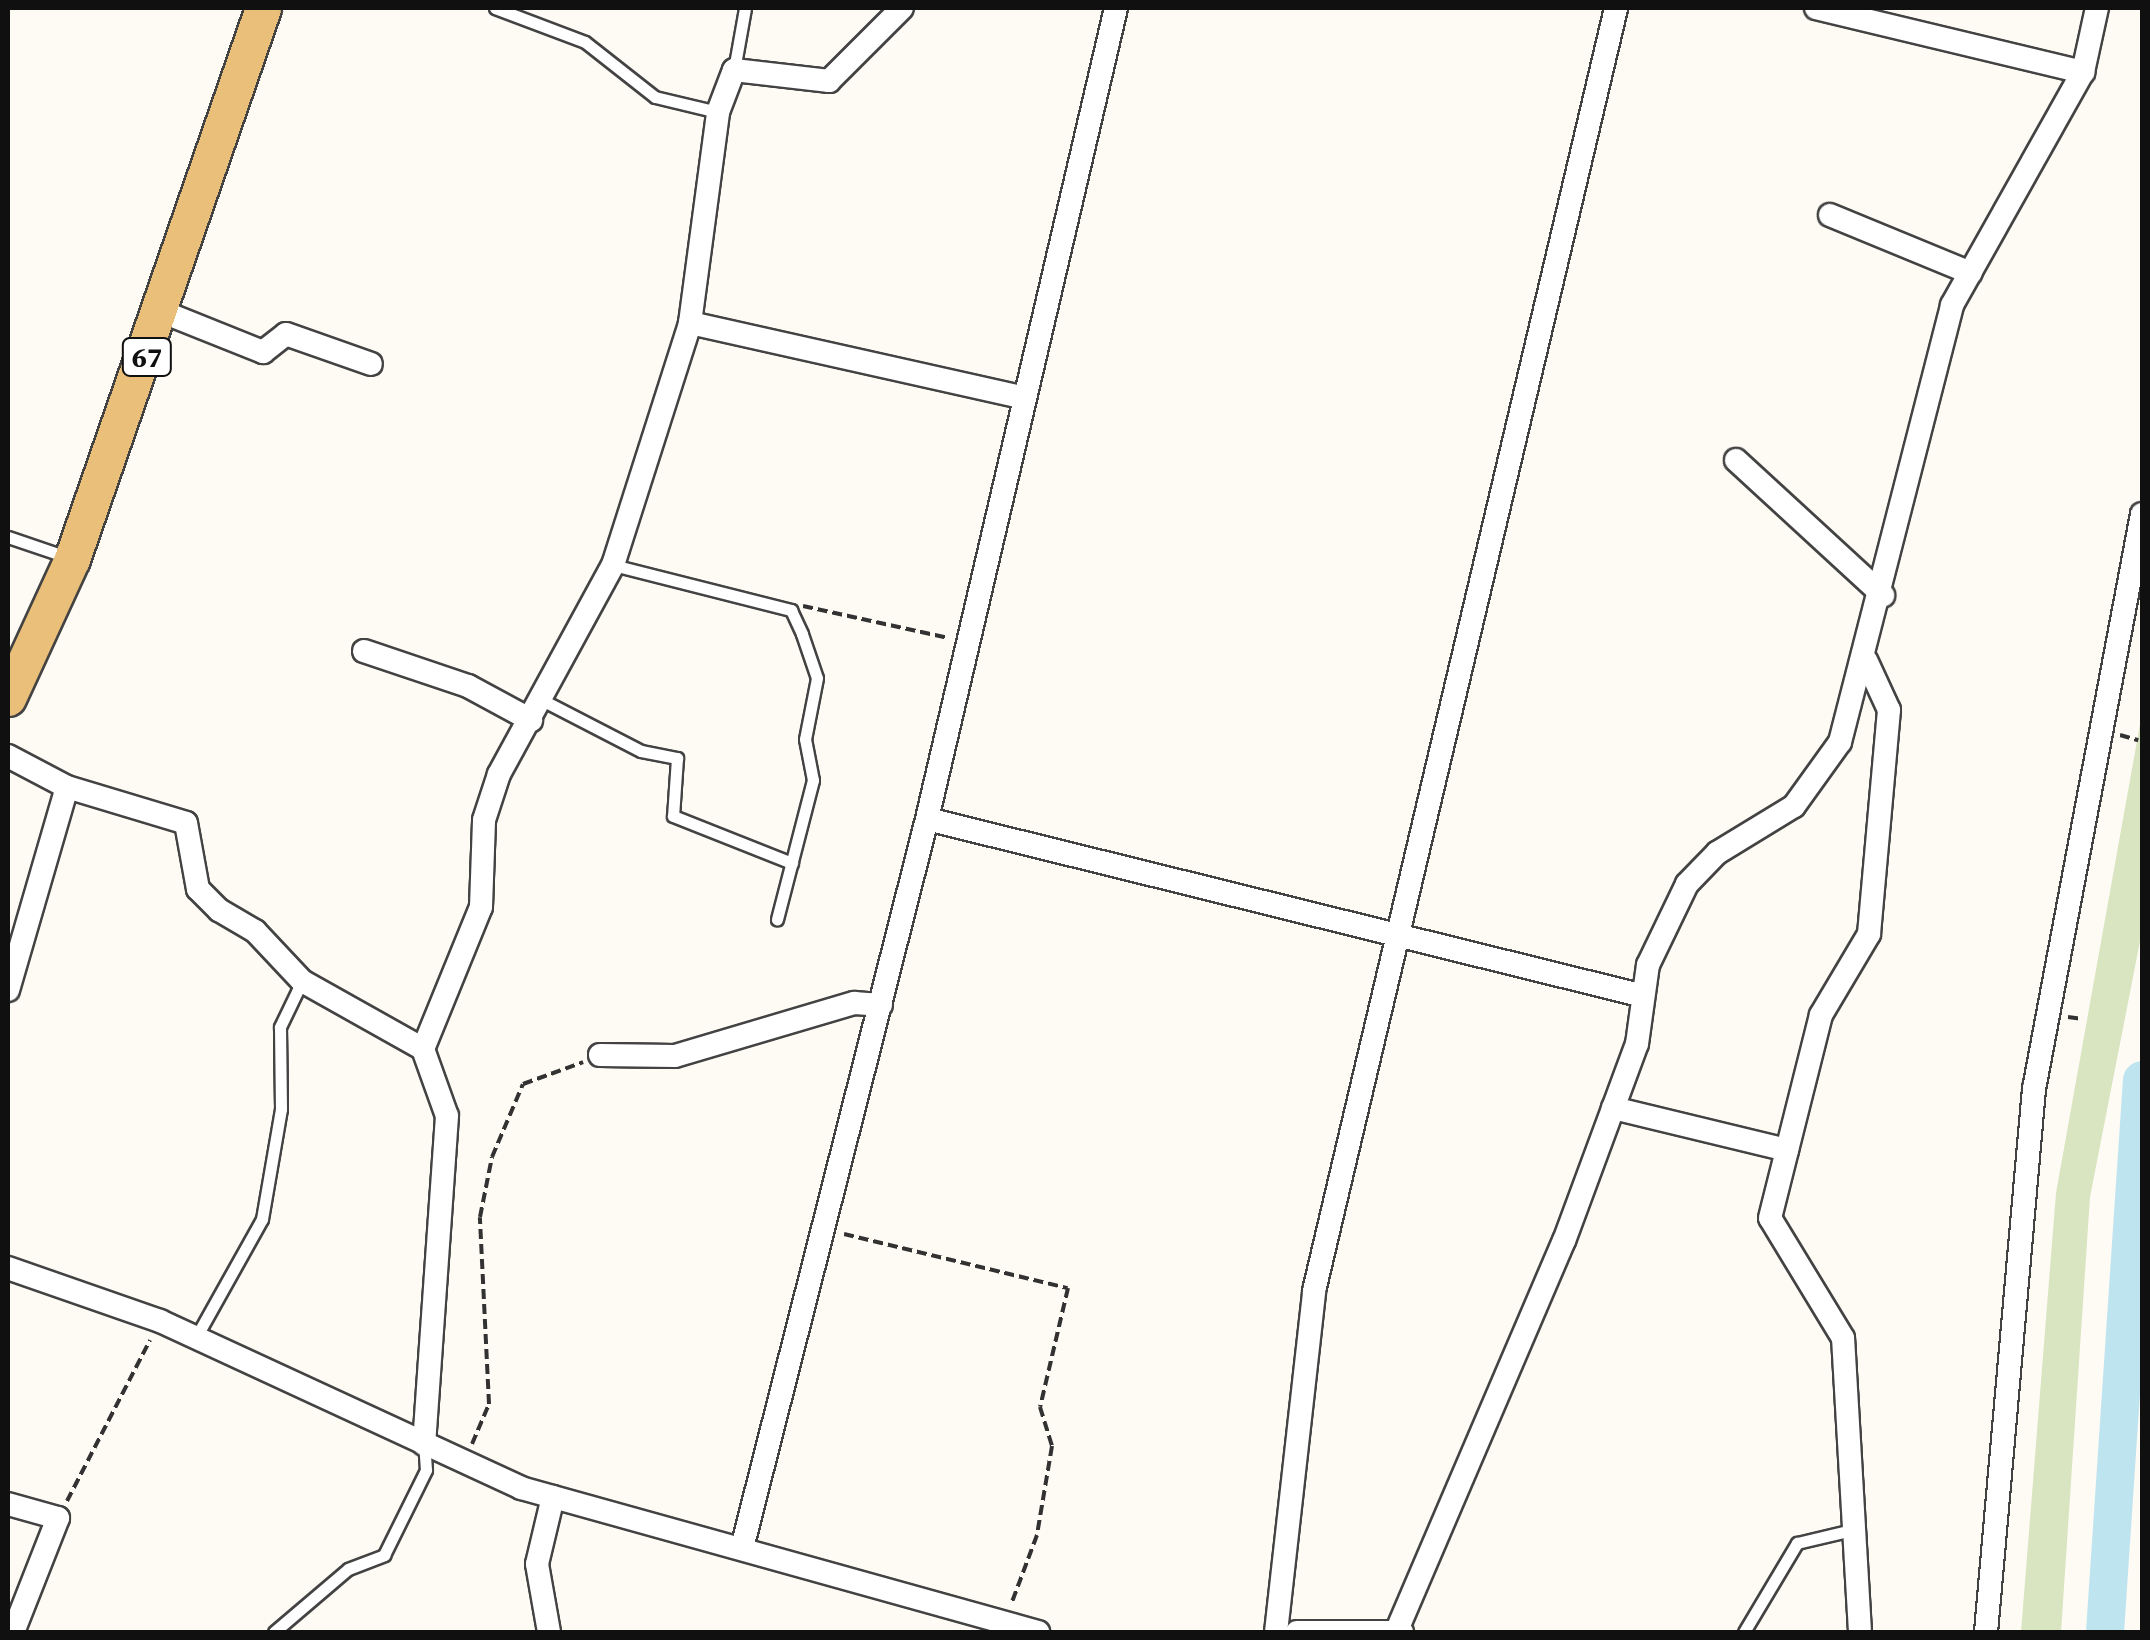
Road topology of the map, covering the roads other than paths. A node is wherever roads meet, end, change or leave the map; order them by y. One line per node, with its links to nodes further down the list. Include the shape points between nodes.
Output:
1 (263, 8): 14 (main road, 67)
2 (495, 8): 11 (lane, via 585,42 656,97)
3 (746, 8): 9 (lane)
4 (902, 8): 9 (street, via 830,81)
5 (1116, 8): 17 (street)
6 (1616, 8): 33 (street)
7 (1816, 8): 10 (street)
8 (2097, 8): 10 (street)
9 (734, 70): 11 (street)
10 (2083, 72): 13 (street)
11 (718, 112): 15 (street)
12 (1830, 215): 13 (street)
13 (1970, 273): 23 (street, via 1952,305)
14 (163, 312): 16 (street, via 263,352 286,334); 21 (main road, 67)
15 (690, 323): 17 (street); 22 (street)
16 (371, 364)
17 (1026, 398): 30 (street)
18 (1736, 460): 23 (street)
19 (2142, 514): 58 (street, via 2029,1126)
20 (8, 538): 21 (lane)
21 (72, 559): 26 (main road, 67)
22 (613, 565): 27 (street); 31 (lane, via 791,610 816,678 805,739 813,780)
23 (1883, 595): 25 (street)
24 (364, 651): 27 (street)
25 (1866, 660): 36 (street, via 1840,742 1811,786 1687,884); 41 (street, via 1889,710 1869,934 1821,1015)
26 (8, 698)
27 (537, 711): 31 (lane, via 641,751 678,758 673,816); 38 (street, via 498,774 484,820 482,907)
28 (8, 756): 29 (street)
29 (67, 787): 34 (street, via 186,822 198,889); 35 (street)
30 (927, 819): 33 (street); 37 (street)
31 (792, 863): 32 (lane)
32 (777, 918)
33 (1400, 937): 36 (street); 54 (street, via 1314,1291)
34 (302, 981): 38 (street); 43 (lane, via 280,1027 281,1109 262,1219)
35 (8, 990)
36 (1640, 995): 40 (street, via 1637,1044)
37 (881, 1005): 39 (street, via 854,1003 675,1056); 48 (street)
38 (424, 1050): 44 (street, via 447,1116)
39 (600, 1055)
40 (1613, 1108): 41 (street); 49 (street)
41 (1787, 1150): 47 (street, via 1770,1218 1843,1338)
42 (8, 1268): 43 (street)
43 (195, 1339): 44 (street)
44 (424, 1444): 45 (street); 51 (lane, via 426,1470 384,1556 348,1568)
45 (553, 1498): 48 (street); 52 (street, via 536,1564)
46 (8, 1504): 50 (street, via 58,1518)
47 (1852, 1530): 56 (lane, via 1797,1544); 57 (street)
48 (742, 1548): 53 (street)
49 (1399, 1631): 55 (street)
50 (13, 1632)
51 (274, 1632)
52 (549, 1632)
53 (1038, 1632)
54 (1276, 1632)
55 (1297, 1632)
56 (1744, 1632)
57 (1860, 1632)
58 (1986, 1632)

